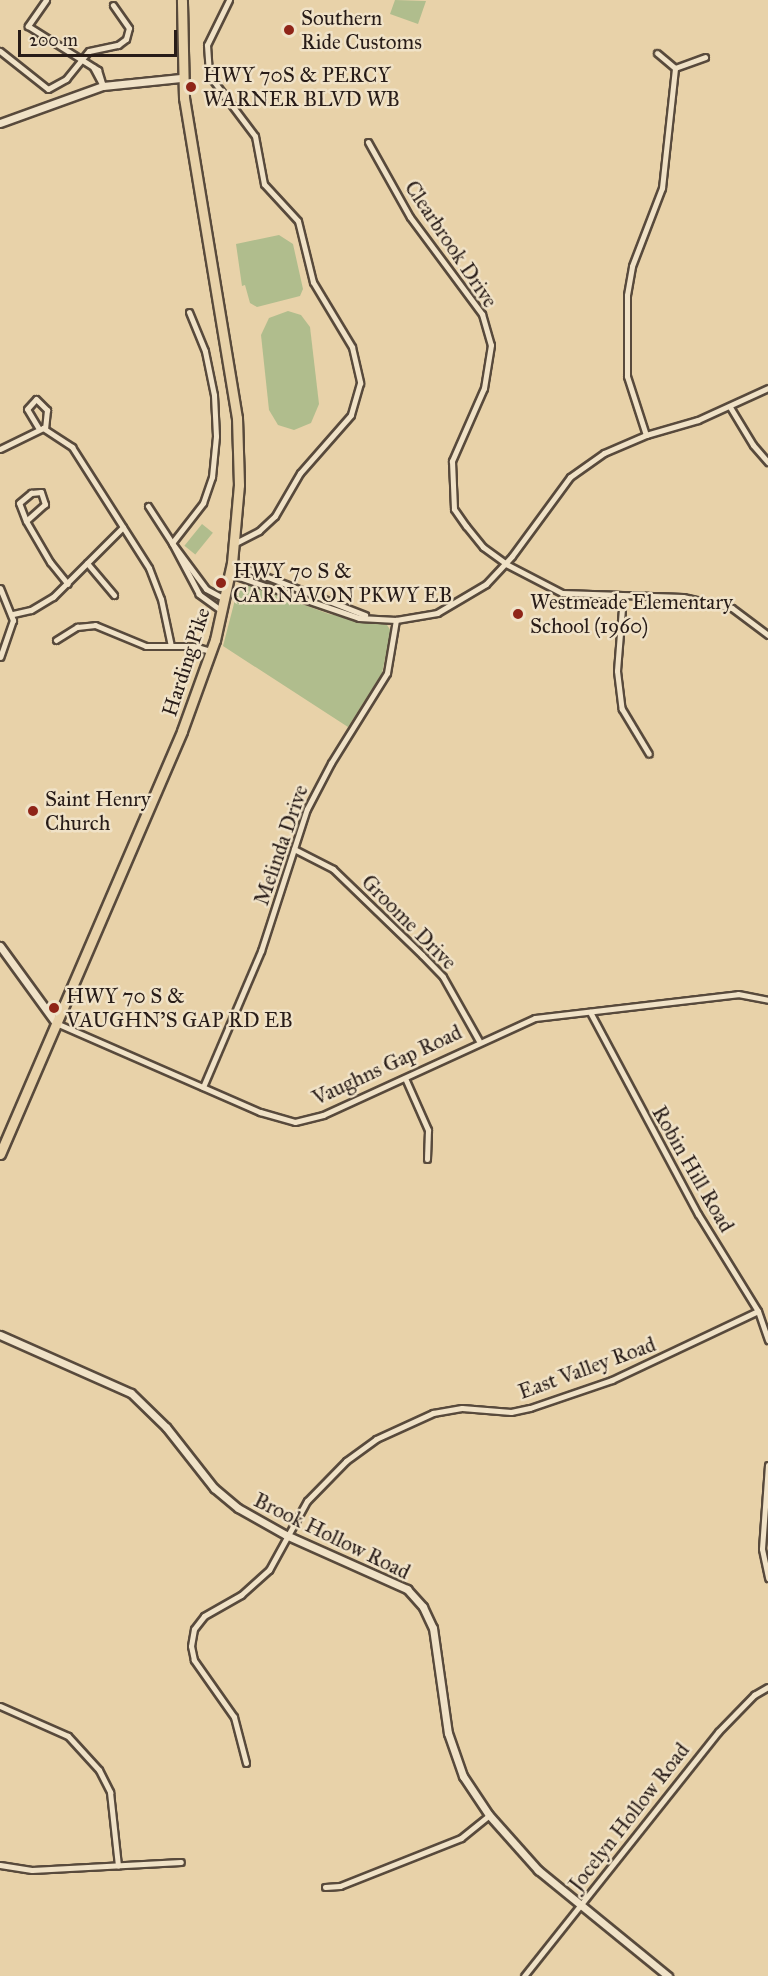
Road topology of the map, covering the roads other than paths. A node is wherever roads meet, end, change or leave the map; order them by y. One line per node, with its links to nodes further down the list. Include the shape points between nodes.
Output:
1 (46, 0): 8 (street, via 28,26)
2 (182, 0): 10 (main road, Harding Pike)
3 (229, 0): 25 (street, via 207,45 209,75 255,136 265,187 298,221 312,282 352,347 360,383 351,414 300,473 272,520)
4 (112, 5): 8 (street, via 129,28 129,35 118,45 89,51)
5 (0, 51): 8 (street, via 48,89 66,79)
6 (657, 53): 9 (street)
7 (705, 57): 9 (street)
8 (82, 58): 11 (street, via 104,79)
9 (675, 68): 18 (street, via 662,188 632,266 627,295 627,376)
10 (181, 78): 11 (street); 25 (main road, Harding Pike, via 235,399 239,468)
11 (103, 85): 12 (street)
12 (0, 123)
13 (368, 142): 28 (street, Clearbrook Drive, via 410,217 482,314 491,345 488,371 484,388 457,443 451,488 454,509 466,526 483,547)
14 (189, 312): 24 (street, via 210,372 215,457 206,497)
15 (768, 388): 16 (street)
16 (730, 406): 18 (street); 20 (street)
17 (42, 428): 17 (street, via 47,410 36,399 27,409); 19 (street); 23 (street, via 61,436 76,452)
18 (646, 435): 28 (street, via 604,453 570,477)
19 (0, 449)
20 (768, 462)
21 (148, 506): 24 (street)
22 (26, 521): 22 (street, via 19,503 31,493 41,492 45,504); 30 (street)
23 (123, 527): 26 (street); 41 (street, via 153,579)
24 (172, 543): 34 (street, via 206,589); 35 (street, via 199,594)
25 (234, 544): 27 (main road, Harding Pike)
26 (87, 563): 30 (street); 32 (street)
27 (232, 563): 29 (main road, Harding Pike); 37 (street)
28 (506, 564): 33 (street, Clearbrook Drive, via 562,593); 38 (street, via 482,588 452,607)
29 (230, 574): 34 (main road, Harding Pike); 37 (street, via 330,610)
30 (68, 584): 36 (street, via 44,603)
31 (0, 588): 36 (street)
32 (114, 595)
33 (623, 596): 39 (street, Clearbrook Drive, via 683,597 732,608); 44 (street, via 617,671 622,709)
34 (225, 599): 35 (main road, Harding Pike)
35 (222, 611): 42 (main road, Harding Pike)
36 (13, 614): 43 (street, via 12,631)
37 (381, 620): 38 (street)
38 (396, 620): 45 (street, Melinda Drive, via 387,674 324,776)
39 (768, 635)
40 (56, 640): 41 (street, via 73,629 95,625 137,644)
41 (171, 646): 42 (street)
42 (211, 651): 49 (main road, Harding Pike, via 180,737)
43 (0, 657)
44 (650, 754)
45 (294, 849): 50 (street, Groome Drive, via 333,869 422,955 443,977); 52 (street, Melinda Drive, via 258,960)
46 (0, 946): 49 (street)
47 (768, 1000): 48 (street, Vaughns Gap Road, via 738,994)
48 (590, 1012): 50 (street, Vaughns Gap Road, via 535,1018); 55 (street, Robin Hill Road, via 698,1214)
49 (56, 1023): 52 (street, Vaughns Gap Road); 53 (main road, Harding Pike)
50 (479, 1041): 51 (street, Vaughns Gap Road)
51 (405, 1078): 52 (street, Vaughns Gap Road, via 322,1115 296,1122 260,1112); 54 (street, via 428,1131)
52 (203, 1087)
53 (0, 1154)
54 (427, 1159)
55 (758, 1311): 57 (street, Robin Hill Road); 59 (street, East Valley Road, via 612,1380 530,1408 511,1412 448,1409 398,1427 346,1461 307,1502)
56 (0, 1335): 59 (street, Brook Hollow Road, via 131,1393 166,1427 214,1488 238,1508)
57 (768, 1340)
58 (768, 1465): 60 (street, via 762,1549)
59 (286, 1535): 63 (street, East Valley Road, via 269,1570 242,1595 204,1616 194,1629 191,1646 194,1660 234,1717); 64 (street, Brook Hollow Road, via 380,1574 407,1589 423,1607 433,1628 448,1733 463,1776)
60 (768, 1578)
61 (768, 1687): 69 (street, Jocelyn Hollow Road, via 754,1695 718,1732)
62 (0, 1706): 67 (street, via 68,1736 99,1770 110,1792)
63 (246, 1763)
64 (489, 1815): 68 (street, via 461,1838 340,1886); 69 (street, Brook Hollow Road, via 520,1853)
65 (181, 1862): 67 (street)
66 (0, 1864): 67 (street, via 32,1869)
67 (118, 1866)
68 (325, 1887)
69 (580, 1906): 70 (street, Jocelyn Hollow Road); 71 (street, Brook Hollow Road)
70 (524, 1976)
71 (668, 1976)

